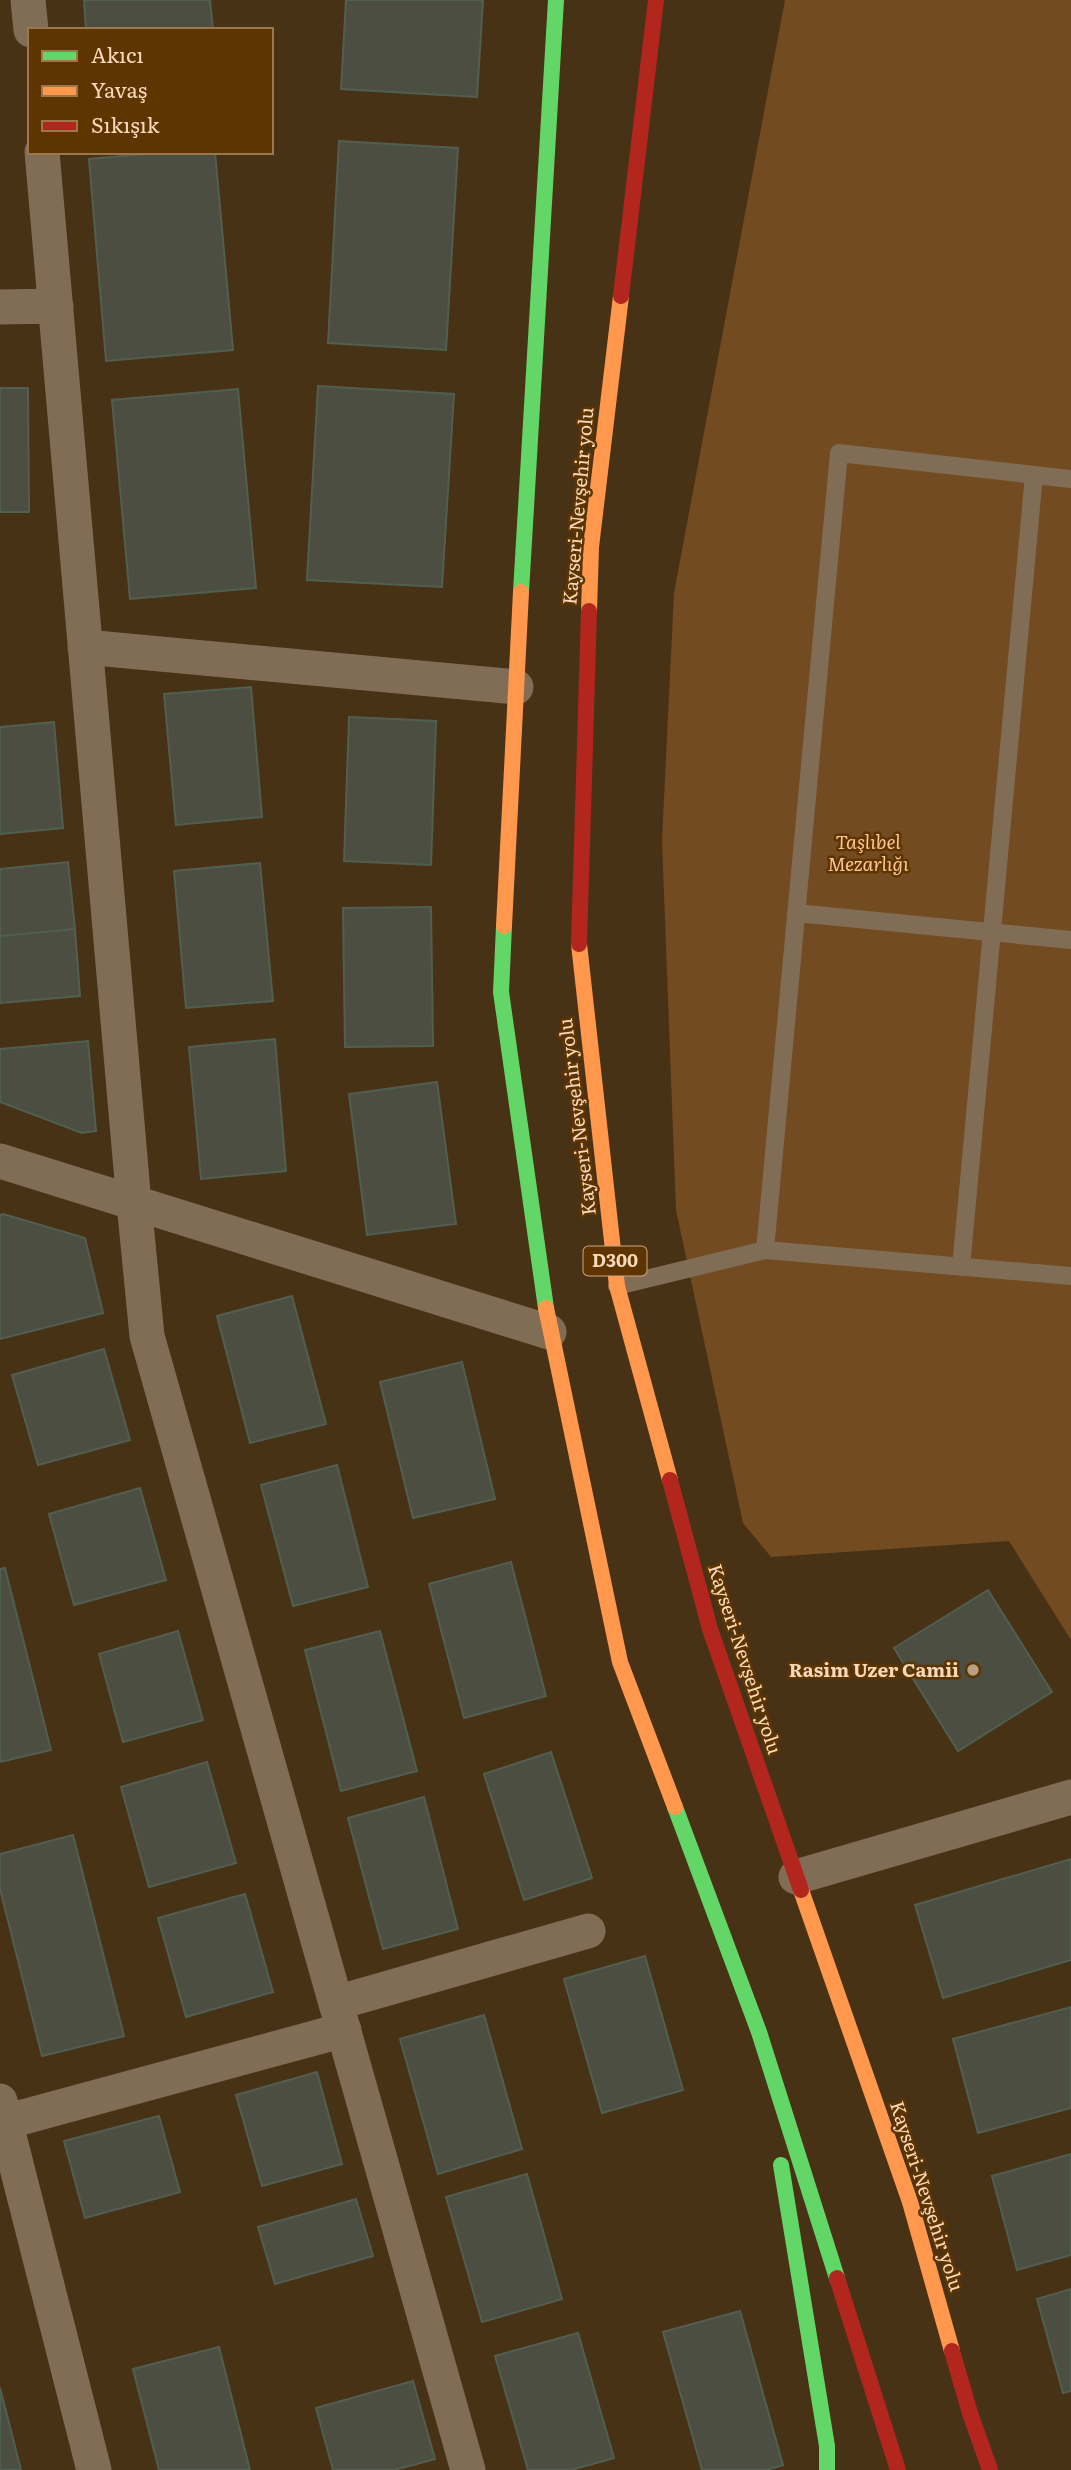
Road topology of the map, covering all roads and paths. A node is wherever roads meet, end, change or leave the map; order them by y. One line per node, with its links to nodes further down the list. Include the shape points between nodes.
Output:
1 (28, 0): 4 (street)
2 (556, 0): 11 (highway)
3 (656, 0): 20 (highway, Kayseri-Nevşehir yolu / D300, via 592,547 579,954)
4 (31, 28)
5 (42, 154): 6 (street)
6 (56, 306): 7 (street); 10 (street)
7 (0, 307)
8 (1034, 475): 9 (lane); 12 (lane, via 839,453); 13 (lane)
9 (1071, 479)
10 (85, 647): 11 (street); 16 (street)
11 (516, 687): 21 (highway, via 502,992)
12 (796, 913): 13 (lane); 17 (lane)
13 (992, 932): 14 (lane); 18 (lane)
14 (1071, 940)
15 (0, 1161): 16 (street)
16 (134, 1203): 21 (street); 25 (street, via 147,1336)
17 (765, 1250): 18 (lane); 20 (lane)
18 (961, 1267): 19 (lane)
19 (1071, 1276)
20 (617, 1286): 23 (highway, Kayseri-Nevşehir yolu / D300, via 710,1629)
21 (549, 1332): 26 (highway, via 620,1662)
22 (1071, 1797): 23 (street)
23 (796, 1877): 28 (highway, Kayseri-Nevşehir yolu / D300, via 910,2203)
24 (588, 1931): 25 (street)
25 (340, 2016): 27 (street); 31 (street)
26 (759, 2032): 32 (highway, via 827,2446); 33 (highway)
27 (3, 2111): 30 (street)
28 (970, 2413): 29 (highway); 34 (highway, Kayseri-Nevşehir yolu / D300)
29 (1001, 2451)
30 (94, 2470)
31 (468, 2470)
32 (827, 2470)
33 (898, 2470)
34 (990, 2470)

